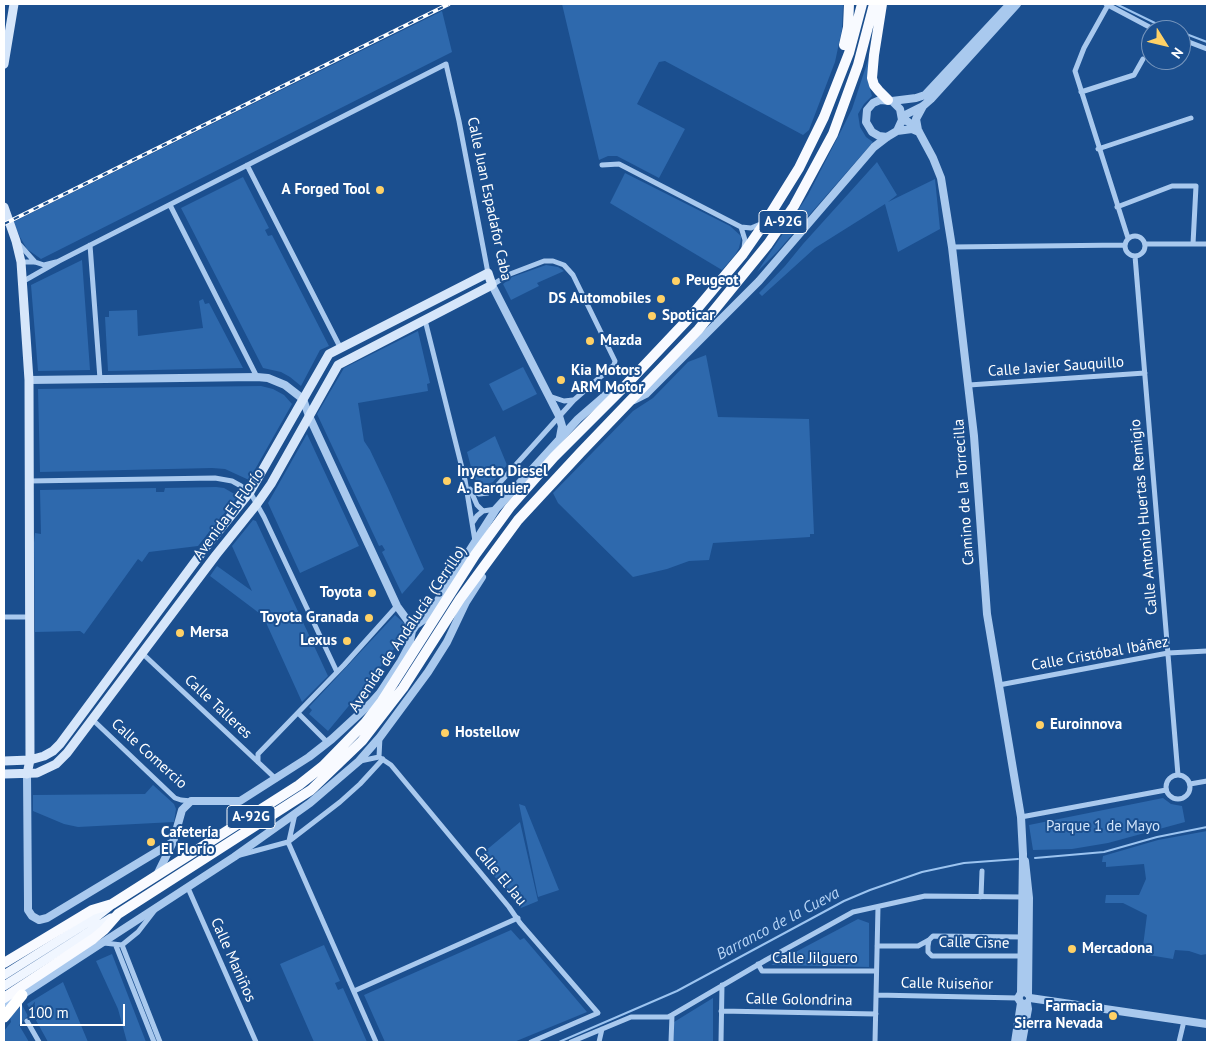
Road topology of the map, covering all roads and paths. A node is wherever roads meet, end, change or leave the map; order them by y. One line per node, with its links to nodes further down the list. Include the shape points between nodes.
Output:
1 (14, 4): 13 (main road)
2 (849, 4): 14 (highway)
3 (862, 4): 14 (highway, A-92G)
4 (874, 4): 60 (highway, A-92G, via 858,65 833,134 794,206 749,269)
5 (882, 4): 16 (highway, via 872,78 878,91)
6 (1010, 4): 16 (street, via 925,95)
7 (1017, 4): 17 (street)
8 (1106, 4): 9 (street); 15 (street, via 1074,71)
9 (1141, 23)
10 (1191, 43): 11 (street)
11 (1207, 49)
12 (1141, 63): 15 (street, via 1134,75)
13 (4, 64)
14 (842, 70): 29 (highway, A-92G, via 809,150)
15 (1081, 92): 23 (street)
16 (890, 101): 18 (street, via 900,109); 22 (street, via 873,103 865,118 872,132)
17 (923, 106): 18 (street); 21 (street, via 916,119)
18 (902, 118): 20 (street); 21 (street, Camino de la Torrecilla)
19 (1191, 118): 23 (street)
20 (897, 131): 21 (street); 22 (street)
21 (919, 132): 38 (street, Camino de la Torrecilla, via 941,178)
22 (887, 136): 60 (street, via 759,281 646,394)
23 (1098, 149): 27 (street)
24 (247, 165): 26 (street); 44 (street, Calle Juan Espadafor Caba, via 446,64); 49 (street)
25 (602, 165): 30 (street, via 620,164)
26 (170, 205): 37 (street); 52 (street)
27 (1117, 207): 31 (street); 35 (street, via 1172,186 1196,186)
28 (4, 208): 32 (main road)
29 (766, 221): 30 (street, via 750,228); 39 (highway, A-92G)
30 (741, 227): 39 (street, via 746,240)
31 (1128, 238): 33 (street); 34 (street, via 1139,236)
32 (16, 241): 42 (main road); 43 (street)
33 (1124, 244): 38 (street); 40 (street, via 1126,252)
34 (1145, 244): 35 (street); 40 (street, via 1142,253)
35 (1193, 244): 36 (street)
36 (1207, 244)
37 (90, 245): 41 (street); 54 (street)
38 (952, 247): 56 (street, Camino de la Torrecilla)
39 (743, 254): 55 (highway, A-92G, via 691,316)
40 (1135, 256): 51 (street, Calle Antonio Huertas Remigio)
41 (59, 261): 43 (street, via 44,265); 45 (street)
42 (21, 262): 43 (street); 45 (main road)
43 (35, 262)
44 (488, 273): 46 (main road, Calle Juan Espadafor Caba); 47 (main road, Avenida El Florío)
45 (22, 282): 53 (main road)
46 (492, 285): 48 (main road, Avenida El Florío); 57 (street, Calle Juan Espadafor Caba); 59 (street, via 544,261 558,262 570,270 615,361)
47 (418, 308): 48 (main road); 49 (main road, Avenida El Florío)
48 (425, 320): 50 (main road, Avenida El Florío); 67 (street)
49 (340, 347): 50 (main road); 58 (main road, Avenida El Florío, via 329,354)
50 (346, 360): 61 (main road, Avenida El Florío, via 338,364)
51 (1145, 373): 56 (street, Calle Javier Sauquillo); 87 (street, Calle Antonio Huertas Remigio)
52 (257, 376): 54 (street); 58 (street, via 285,385)
53 (29, 380): 54 (street); 68 (main road)
54 (100, 380)
55 (624, 386): 63 (street, Avenida de Andalucía (Cerrillo), via 608,393); 65 (highway, Avenida de Andalucía (Cerrillo) / A-92G)
56 (969, 386): 92 (street, Camino de la Torrecilla, via 987,614)
57 (549, 396): 59 (street, via 564,401); 62 (street, Calle Juan Espadafor Caba)
58 (303, 399): 61 (street); 70 (main road, Avenida El Florío)
59 (574, 400): 62 (street)
60 (630, 403): 76 (highway, Avenida de Andalucía (Cerrillo) / A-92G, via 544,491)
61 (309, 416): 71 (main road, Avenida El Florío); 77 (street)
62 (558, 416): 63 (street); 64 (street, via 562,426); 69 (street, via 495,488 479,494)
63 (578, 419): 64 (street, Avenida de Andalucía (Cerrillo))
64 (559, 439): 66 (street, Avenida de Andalucía (Cerrillo))
65 (554, 457): 66 (street); 81 (highway, Avenida de Andalucía (Cerrillo) / A-92G, via 510,507)
66 (534, 466): 72 (street, Avenida de Andalucía (Cerrillo))
67 (465, 480): 69 (street); 74 (street)
68 (29, 481): 70 (street, via 215,478 232,482); 80 (main road)
69 (471, 490): 73 (street)
70 (250, 492): 71 (street); 84 (main road, Avenida El Florío)
71 (257, 504): 88 (main road, Avenida El Florío); 90 (street)
72 (496, 509): 73 (street); 75 (street, Avenida de Andalucía (Cerrillo))
73 (483, 511): 74 (street)
74 (473, 522): 75 (street)
75 (475, 542): 81 (street, Avenida de Andalucía (Cerrillo))
76 (493, 552): 81 (highway, Avenida de Andalucía (Cerrillo) / A-92G); 82 (street)
77 (397, 606): 78 (street); 90 (street)
78 (403, 613): 81 (street); 83 (street)
79 (4, 618): 80 (street)
80 (29, 618): 99 (main road)
81 (431, 621): 82 (street); 83 (highway, Avenida de Andalucía (Cerrillo) / A-92G); 83 (street, Avenida de Andalucía (Cerrillo))
82 (449, 636): 86 (street)
83 (417, 642): 86 (street); 89 (street, Avenida de Andalucía (Cerrillo), via 410,646); 91 (highway, Avenida de Andalucía (Cerrillo) / A-92G); 112 (highway, Avenida de Andalucía (Cerrillo) / A-92G, via 399,693 362,741 311,790)
84 (132, 646): 88 (main road); 93 (main road, Avenida El Florío)
85 (1207, 651): 87 (street, Calle Cristóbal Ibáñez)
86 (440, 653): 96 (street)
87 (1168, 653): 92 (street, Calle Cristóbal Ibáñez); 105 (street, Calle Antonio Huertas Remigio)
88 (143, 654): 95 (main road, Avenida El Florío); 102 (street, Calle Talleres)
89 (398, 665): 91 (street); 97 (street, Avenida de Andalucía (Cerrillo), via 371,703)
90 (337, 672): 94 (street)
91 (395, 680): 121 (highway, Avenida de Andalucía (Cerrillo) / A-92G, via 365,723 299,786)
92 (998, 685): 114 (street, Camino de la Torrecilla)
93 (83, 712): 95 (main road); 99 (main road, Avenida El Florío, via 53,751)
94 (298, 713): 97 (street); 102 (street, via 258,754)
95 (92, 720): 104 (main road, Avenida El Florío, via 56,764); 111 (street, Calle Comercio, via 175,798)
96 (380, 737): 98 (street); 101 (street)
97 (327, 742): 106 (street, Avenida de Andalucía (Cerrillo))
98 (381, 758): 101 (street); 116 (street, via 360,784); 129 (street, Calle El Jau, via 391,765)
99 (30, 760): 100 (main road, Avenida El Florío); 104 (main road)
100 (4, 761)
101 (359, 761): 110 (street)
102 (258, 762): 106 (street, Calle Talleres)
103 (4, 774): 104 (main road, Avenida El Florío)
104 (27, 774): 117 (street, via 28,910 39,920 48,918)
105 (1178, 775): 108 (street); 109 (street, via 1168,780)
106 (276, 779): 111 (street, Avenida de Andalucía (Cerrillo), via 240,801)
107 (1207, 781): 108 (street)
108 (1190, 784): 109 (street, via 1189,792 1181,799 1170,796)
109 (1166, 790): 114 (street)
110 (324, 791): 112 (street); 113 (street)
111 (191, 801): 117 (street, via 182,810)
112 (293, 802): 128 (highway, Avenida de Andalucía (Cerrillo) / A-92G)
113 (294, 814): 115 (street); 119 (street)
114 (1021, 817): 124 (street, Camino de la Torrecilla, via 1027,869)
115 (293, 826): 116 (street); 118 (street)
116 (303, 831): 118 (street)
117 (173, 842): 121 (street)
118 (288, 842): 119 (street); 144 (street)
119 (234, 856): 122 (street)
120 (982, 872): 123 (street)
121 (156, 877): 125 (highway, Avenida de Andalucía (Cerrillo) / A-92G)
122 (188, 888): 127 (street); 161 (street, Calle Maniños)
123 (981, 897): 124 (street); 126 (street, via 925,896)
124 (1025, 898): 130 (street, Camino de la Torrecilla)
125 (112, 904): 138 (highway, Avenida de Andalucía (Cerrillo), via 92,910); 141 (main road, Avenida de Andalucía (Cerrillo) / A-92G)
126 (878, 907): 134 (street); 139 (street, via 854,912)
127 (157, 909): 132 (street); 133 (street, via 138,932)
128 (118, 914): 143 (main road, Avenida de Andalucía (Cerrillo) / A-92G); 147 (highway, Avenida de Andalucía (Cerrillo), via 93,939)
129 (518, 918): 144 (street); 163 (street, Calle El Jau, via 598,1014)
130 (1025, 937): 131 (street, Calle Cisne, via 933,936); 137 (street, Camino de la Torrecilla); 148 (street, Camino de la Torrecilla)
131 (929, 940): 135 (street, Calle Cisne); 136 (street, Calle Cisne)
132 (104, 943): 133 (street); 145 (street)
133 (119, 945): 159 (street); 160 (street)
134 (877, 946): 135 (street, Calle Cisne); 140 (street)
135 (918, 946): 136 (street, Calle Cisne)
136 (928, 952): 137 (street, Calle Cisne, via 932,956)
137 (1021, 956): 148 (street, Camino de la Torrecilla)
138 (6, 959)
139 (758, 964): 140 (street, Calle Jilguero, via 762,971); 142 (street)
140 (876, 971): 146 (street)
141 (4, 975)
142 (722, 985): 150 (street); 152 (street)
143 (4, 986)
144 (354, 992): 162 (street)
145 (22, 995): 149 (street); 153 (highway)
146 (876, 995): 148 (street, Calle Ruiseñor); 151 (street)
147 (4, 998)
148 (1024, 998): 155 (street); 169 (street, Camino de la Torrecilla); 170 (street, Camino de la Torrecilla, via 1028,1009)
149 (4, 1003)
150 (721, 1011): 151 (street, Calle Golondrina); 167 (street)
151 (876, 1014): 168 (street)
152 (672, 1015): 157 (street, via 631,1017); 166 (street)
153 (4, 1017)
154 (27, 1021): 158 (street)
155 (1184, 1021): 156 (street); 171 (street)
156 (1207, 1024)
157 (602, 1029): 164 (street); 165 (street)
158 (38, 1042)
159 (154, 1042)
160 (160, 1042)
161 (256, 1042)
162 (376, 1042)
163 (531, 1042)
164 (571, 1042)
165 (599, 1042)
166 (670, 1042)
167 (721, 1042)
168 (875, 1042)
169 (1015, 1042)
170 (1022, 1042)
171 (1179, 1042)

